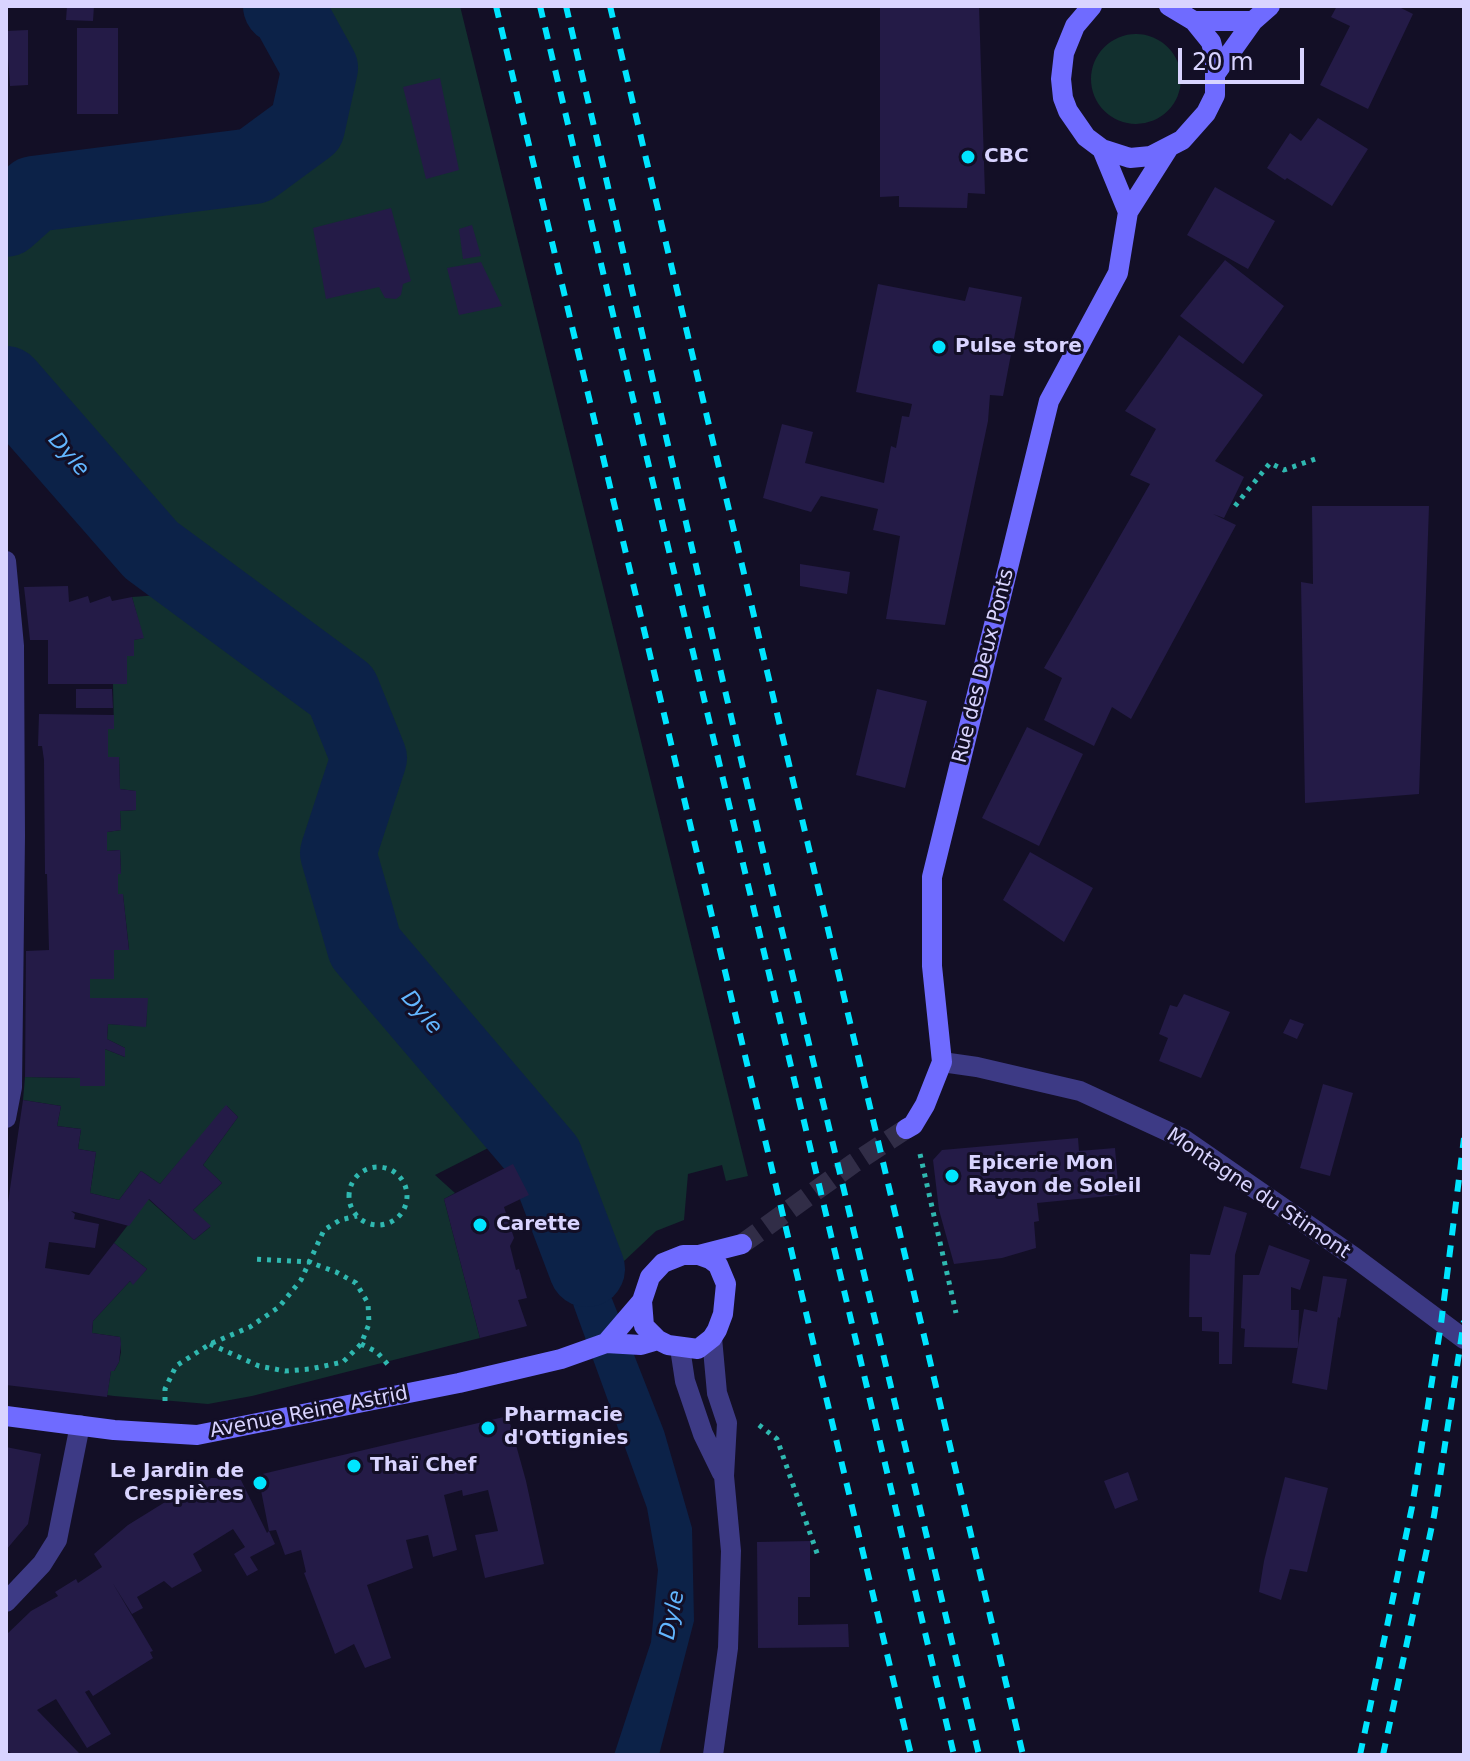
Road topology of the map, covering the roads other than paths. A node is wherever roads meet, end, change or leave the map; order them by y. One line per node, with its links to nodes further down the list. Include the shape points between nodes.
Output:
1 (1092, 6): 4 (main road)
2 (1169, 6): 5 (main road, Rue des Deux Ponts)
3 (1270, 6): 6 (main road, Rue des Deux Ponts)
4 (1072, 16): 8 (main road, via 1061,68 1063,98 1086,137)
5 (1194, 21): 6 (main road); 7 (main road, Rue des Deux Ponts, via 1211,42)
6 (1253, 21): 7 (main road, Rue des Deux Ponts)
7 (1216, 73): 9 (main road, Rue des Deux Ponts, via 1215,95 1206,113 1194,130)
8 (1102, 149): 9 (main road, Rue des Deux Ponts, via 1130,158); 10 (main road)
9 (1168, 149): 10 (main road, Rue des Deux Ponts)
10 (1128, 212): 12 (main road, Rue des Deux Ponts, via 1118,273 1049,401 932,877 932,966)
11 (6, 561): 13 (street, via 14,646 15,836 12,1087)
12 (942, 1062): 14 (main road, Rue des Deux Ponts, via 925,1105); 19 (street, Montagne du Stimont, via 1080,1091 1182,1138)
13 (6, 1118)
14 (909, 1127)
15 (699, 1255): 16 (main road, via 718,1265); 16 (main road, via 742,1244); 17 (main road, via 663,1263 650,1277)
16 (726, 1284): 18 (main road, via 723,1314)
17 (642, 1301): 20 (main road, via 644,1326); 21 (main road)
18 (712, 1338): 22 (main road, via 698,1349); 25 (street, via 717,1393 727,1423)
19 (1464, 1339)
20 (658, 1340): 21 (main road, via 641,1345); 22 (main road)
21 (606, 1343): 24 (main road, Avenue Reine Astrid, via 459,1383 197,1435)
22 (680, 1348): 25 (street, via 703,1434)
23 (6, 1416): 24 (main road, Avenue Reine Astrid)
24 (80, 1425): 26 (street, via 57,1540)
25 (724, 1476): 27 (street, via 731,1551 728,1634)
26 (6, 1602)
27 (713, 1755)

